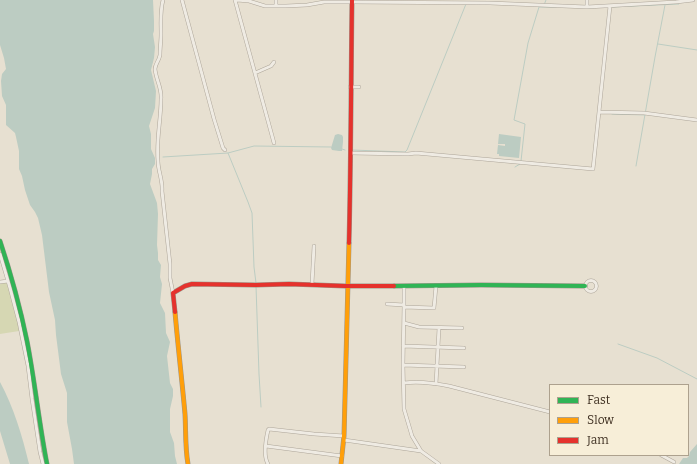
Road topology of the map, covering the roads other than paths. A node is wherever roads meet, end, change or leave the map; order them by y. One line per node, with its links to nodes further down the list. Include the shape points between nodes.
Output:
1 (163, 0): 34 (street, via 160,12 159,60 155,69 162,99 158,160 163,183)
2 (182, 0): 22 (street, via 214,119)
3 (236, 0): 12 (street); 16 (street)
4 (276, 0): 12 (street)
5 (587, 0): 14 (street)
6 (625, 0): 11 (street)
7 (693, 0): 10 (street)
8 (352, 1): 9 (street); 12 (street); 17 (street)
9 (437, 1): 14 (street)
10 (676, 1): 11 (street)
11 (625, 5): 13 (street)
12 (276, 6)
13 (610, 6): 14 (street); 19 (street)
14 (587, 7)
15 (274, 62): 16 (street, via 271,66)
16 (255, 72): 21 (street)
17 (350, 87): 18 (street); 23 (street)
18 (359, 87)
19 (599, 112): 20 (street, via 644,113); 23 (street, via 594,169 416,153)
20 (697, 120)
21 (274, 143)
22 (225, 150)
23 (351, 152): 30 (street)
24 (0, 241): 56 (street, via 27,341)
25 (314, 246): 29 (street)
26 (0, 254): 27 (street)
27 (8, 281): 28 (street); 55 (street, via 28,366)
28 (0, 282)
29 (312, 284): 30 (street); 34 (street, via 192,284)
30 (348, 286): 31 (street); 49 (street)
31 (404, 286): 32 (street); 36 (street)
32 (436, 286): 33 (street); 36 (street, via 434,308)
33 (585, 286)
34 (173, 293): 57 (street)
35 (387, 304): 36 (street)
36 (404, 306): 37 (street)
37 (404, 323): 38 (street); 40 (street)
38 (439, 328): 39 (street); 41 (street)
39 (462, 328)
40 (403, 346): 41 (street); 43 (street)
41 (438, 347): 42 (street); 44 (street)
42 (464, 348)
43 (403, 365): 44 (street); 46 (street)
44 (437, 366): 45 (street); 47 (street)
45 (464, 367)
46 (404, 383): 47 (street); 51 (street, via 404,409 412,436)
47 (436, 384): 48 (street)
48 (549, 412)
49 (344, 438): 50 (street, via 270,429); 51 (street); 52 (street)
50 (266, 446): 52 (street); 58 (street)
51 (421, 451): 60 (street)
52 (342, 456): 59 (street)
53 (663, 456): 54 (street)
54 (674, 462)
55 (43, 464)
56 (47, 464)
57 (188, 464)
58 (268, 464)
59 (341, 464)
60 (440, 464)

